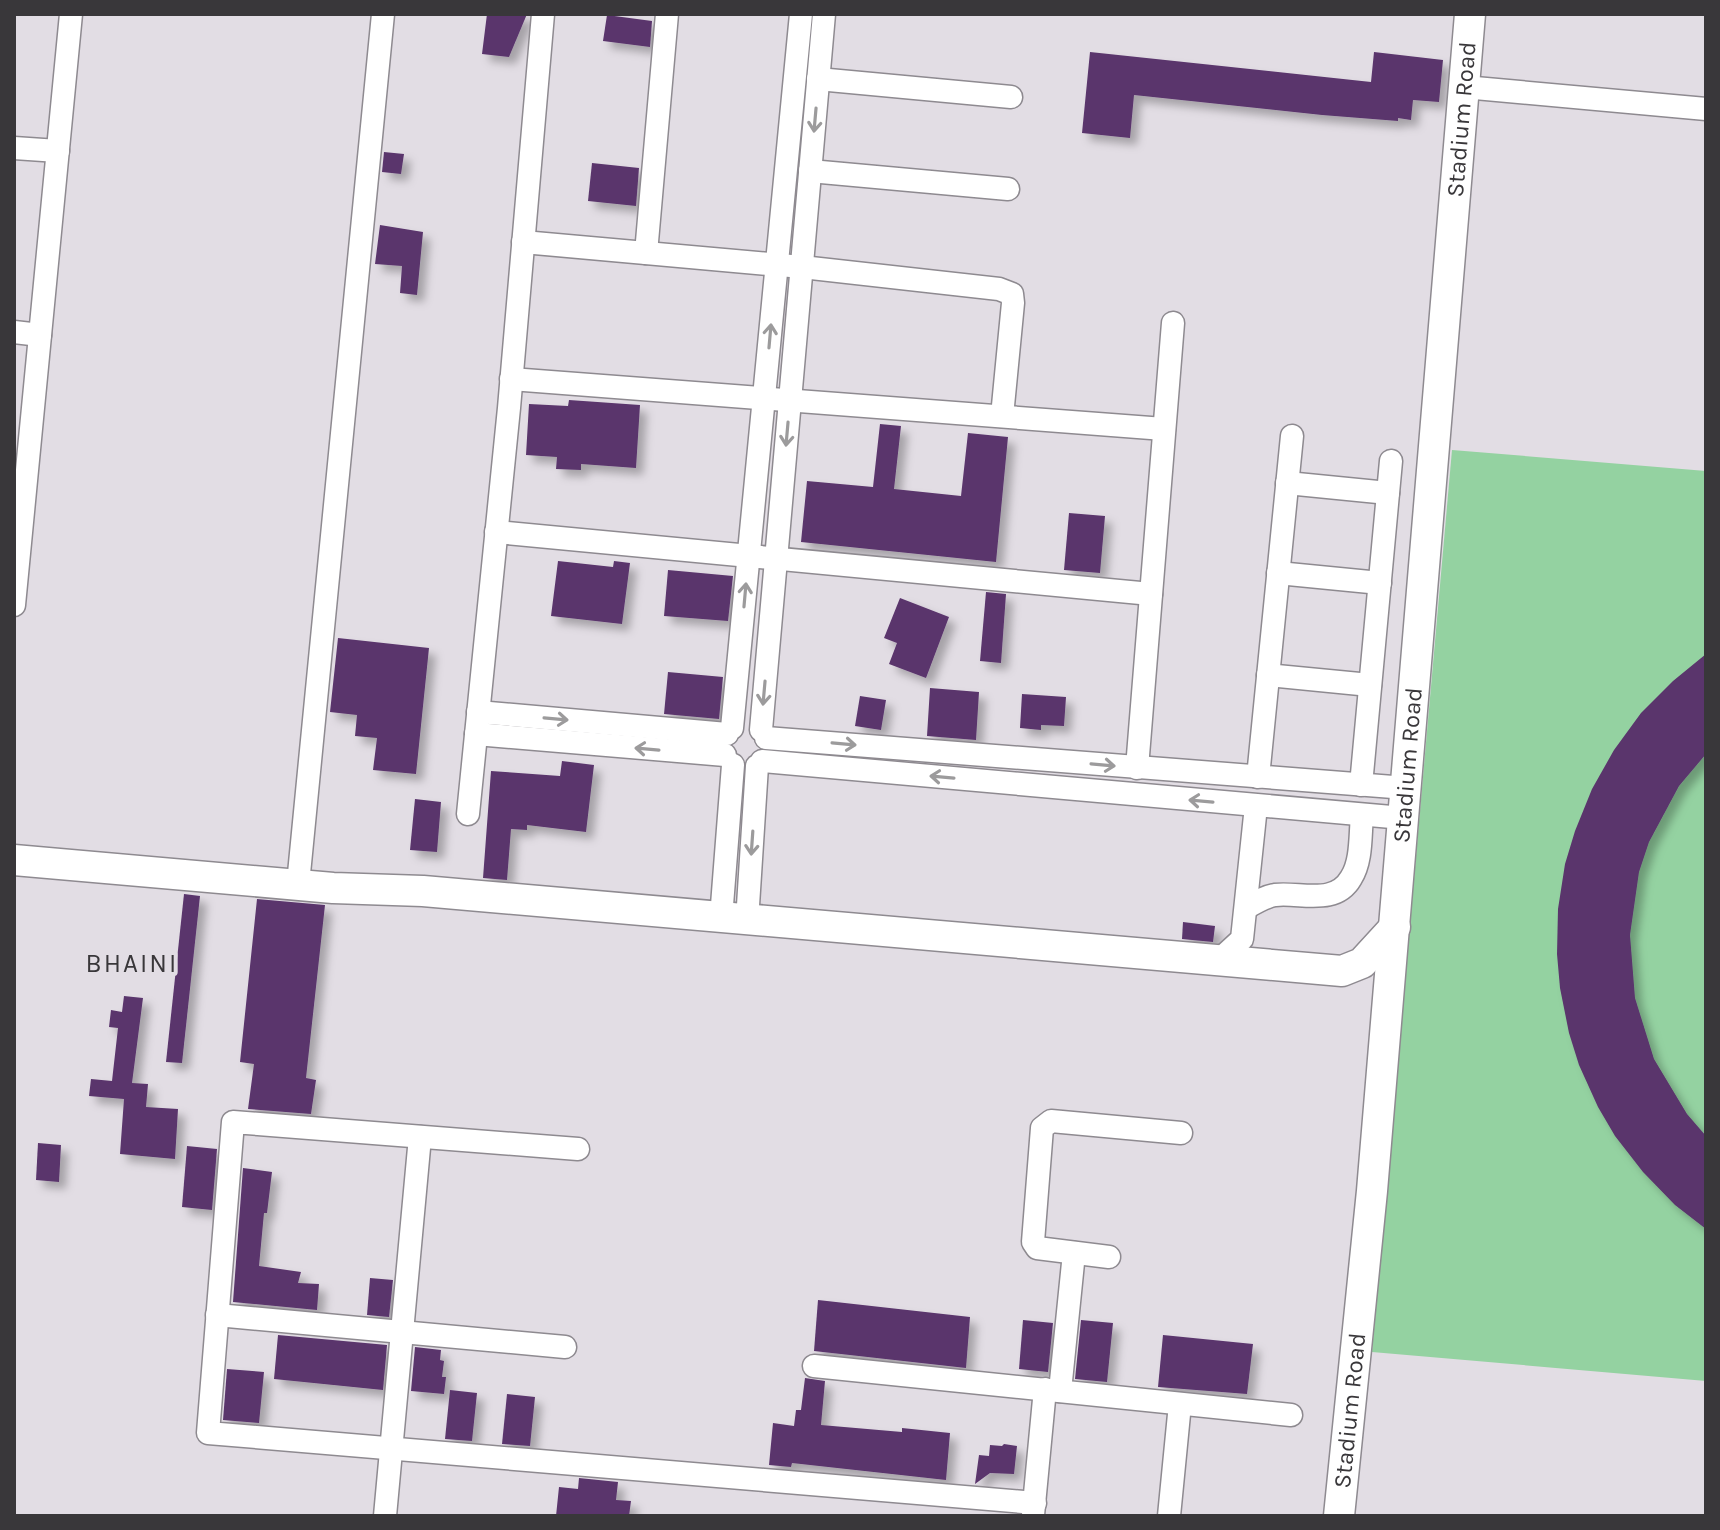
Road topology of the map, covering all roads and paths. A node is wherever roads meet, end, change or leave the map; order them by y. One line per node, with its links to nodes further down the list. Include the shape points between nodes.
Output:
1 (71, 14): 13 (street)
2 (383, 14): 54 (street)
3 (543, 14): 16 (street)
4 (667, 14): 17 (street)
5 (801, 14): 18 (street)
6 (824, 14): 8 (street)
7 (1470, 14): 9 (main road, Stadium Road)
8 (818, 79): 10 (street); 14 (street, one-way to 14)
9 (1464, 87): 11 (street); 49 (main road, Stadium Road)
10 (1011, 97)
11 (1706, 109)
12 (14, 148): 13 (street)
13 (58, 151): 22 (street)
14 (810, 171): 15 (street); 19 (street)
15 (1008, 189)
16 (523, 242): 17 (street); 23 (street)
17 (646, 253): 18 (street)
18 (777, 265): 19 (street); 24 (street, one-way to 18)
19 (802, 267): 25 (street); 26 (street, via 1012,294)
20 (1173, 323): 27 (street)
21 (14, 332): 22 (street)
22 (40, 335): 35 (street)
23 (511, 379): 24 (street); 32 (street)
24 (764, 400): 25 (street); 33 (street)
25 (790, 400): 26 (street); 34 (street, one-way to 34)
26 (1002, 416): 27 (street)
27 (1164, 429): 38 (street)
28 (1292, 436): 30 (street)
29 (1391, 461): 31 (street)
30 (1287, 483): 31 (street); 36 (street)
31 (1388, 493): 37 (street)
32 (496, 532): 33 (street); 42 (street)
33 (749, 558): 34 (street); 44 (street, one-way to 33)
34 (776, 558): 38 (street); 43 (street, one-way to 43)
35 (16, 563): 39 (street)
36 (1278, 573): 37 (street); 40 (street)
37 (1380, 583): 41 (street)
38 (1151, 594): 46 (street)
39 (14, 605)
40 (1268, 675): 41 (street); 47 (street)
41 (1370, 685): 48 (street)
42 (477, 723): 44 (street); 51 (street)
43 (764, 734): 44 (street, via 750,725); 45 (street, via 767,750); 46 (street, one-way to 46)
44 (729, 746): 45 (street, via 745,768); 56 (street)
45 (760, 763): 50 (street, one-way to 45); 56 (street, one-way to 56)
46 (1137, 768): 47 (street)
47 (1258, 777): 48 (street)
48 (1361, 785): 49 (street)
49 (1404, 803): 52 (street); 57 (main road, Stadium Road)
50 (1256, 806): 52 (street); 55 (street)
51 (468, 814)
52 (1362, 816): 55 (street, via 1358,860 1342,889 1322,897 1262,898)
53 (14, 860): 54 (main road)
54 (298, 884): 56 (main road)
55 (1246, 908): 58 (street, via 1242,939)
56 (734, 920): 58 (main road)
57 (1395, 927): 58 (main road, via 1362,963 1342,971); 75 (main road, Stadium Road)
58 (1217, 962)
59 (1181, 1133): 62 (street, via 1051,1121 1042,1128 1033,1242 1037,1248)
60 (420, 1137): 61 (street); 64 (street, via 233,1122); 65 (street)
61 (578, 1149)
62 (1074, 1253): 63 (street); 68 (street)
63 (1109, 1257)
64 (217, 1315): 65 (street); 71 (street, via 208,1433)
65 (402, 1332): 66 (street); 71 (street)
66 (565, 1347)
67 (814, 1366): 68 (street)
68 (1052, 1390): 69 (street); 72 (street)
69 (1180, 1404): 70 (street); 74 (street)
70 (1291, 1415)
71 (391, 1448): 72 (street); 73 (street)
72 (1034, 1510)
73 (385, 1516)
74 (1169, 1516)
75 (1339, 1516)

